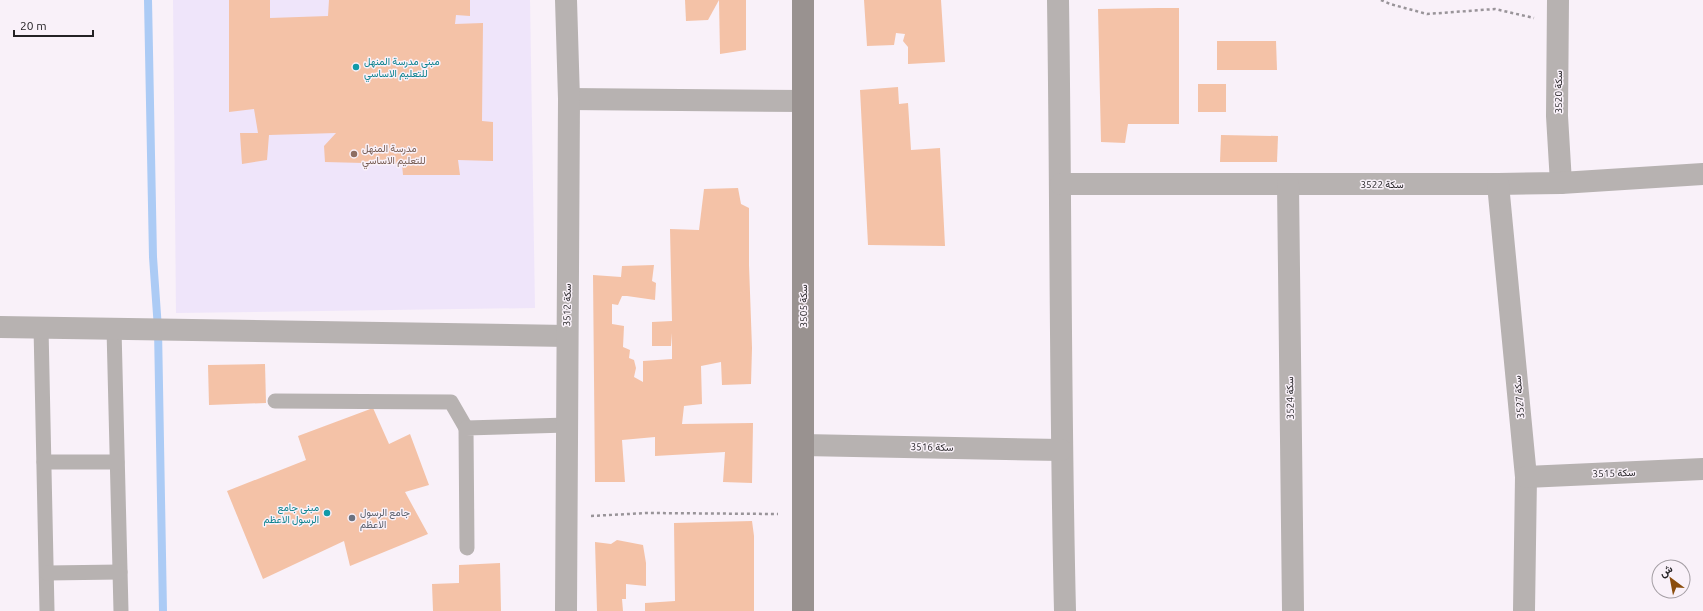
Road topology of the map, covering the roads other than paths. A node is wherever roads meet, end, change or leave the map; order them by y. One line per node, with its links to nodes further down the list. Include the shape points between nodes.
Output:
1 (566, 0): 5 (street, سكة 3512)
2 (803, 0): 6 (street, سكة 3505)
3 (1058, 0): 9 (street)
4 (1558, 0): 8 (street, سكة 3520, via 1557,116)
5 (569, 99): 6 (street); 15 (street, سكة 3512)
6 (803, 101): 19 (street, سكة 3505)
7 (1703, 174): 8 (street, سكة 3522)
8 (1561, 183): 11 (street, سكة 3522)
9 (1061, 184): 10 (street, سكة 3522); 20 (street)
10 (1288, 184): 11 (street, سكة 3522); 33 (street, سكة 3524)
11 (1498, 184): 24 (street, سكة 3527)
12 (0, 327): 13 (street)
13 (41, 327): 14 (street); 21 (lane)
14 (114, 328): 15 (street); 22 (lane)
15 (567, 336): 17 (street, سكة 3512)
16 (275, 401): 18 (lane, via 451,402)
17 (567, 425): 18 (lane); 30 (street, سكة 3512)
18 (466, 428): 25 (lane)
19 (803, 445): 20 (street, سكة 3516); 31 (street, سكة 3505)
20 (1061, 450): 32 (street)
21 (44, 462): 22 (lane); 27 (lane)
22 (117, 462): 26 (lane)
23 (1703, 469): 24 (street, سكة 3515)
24 (1526, 476): 34 (street, سكة 3527)
25 (467, 548)
26 (120, 572): 27 (lane); 29 (lane)
27 (47, 573): 28 (lane)
28 (47, 611)
29 (121, 611)
30 (566, 611)
31 (803, 611)
32 (1065, 611)
33 (1293, 611)
34 (1524, 611)

